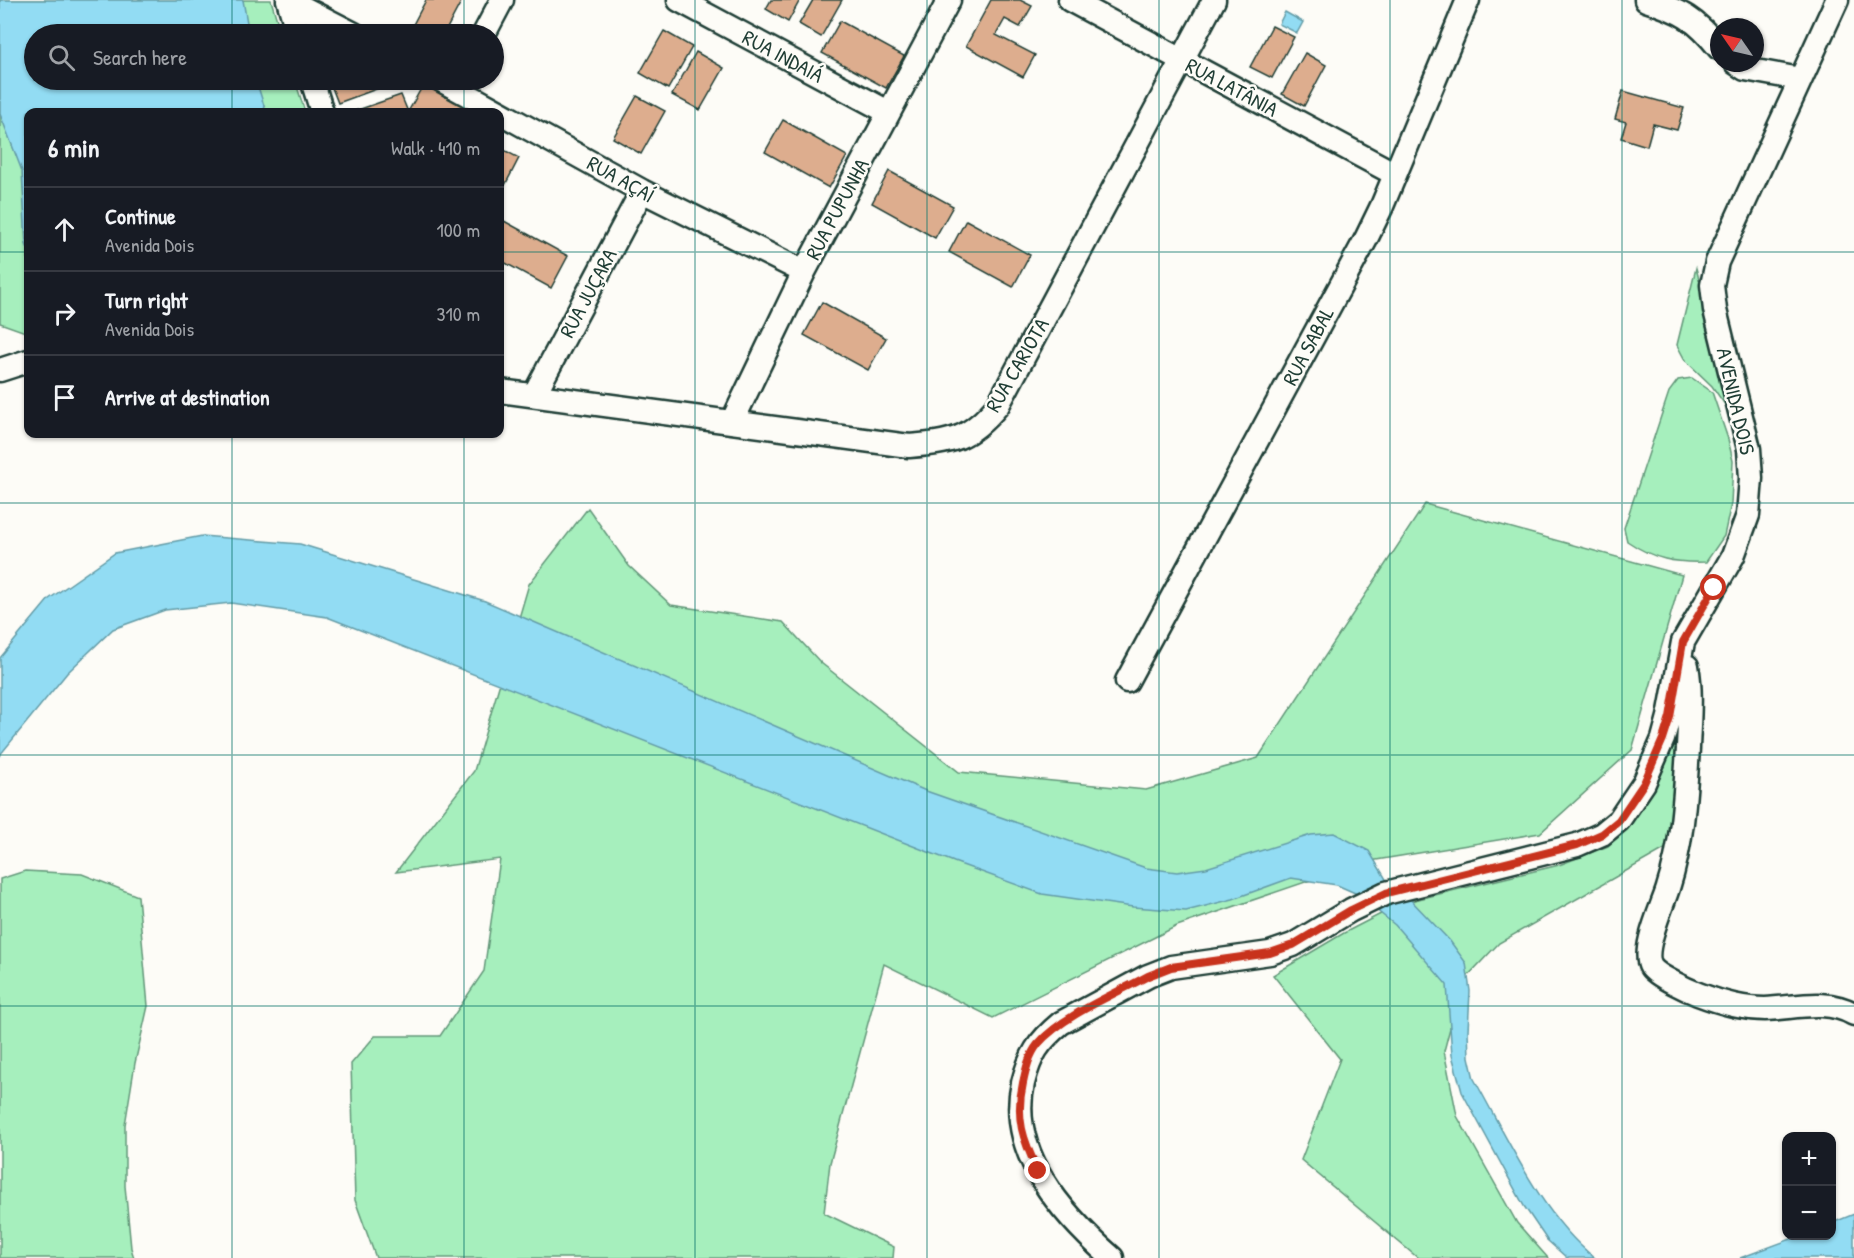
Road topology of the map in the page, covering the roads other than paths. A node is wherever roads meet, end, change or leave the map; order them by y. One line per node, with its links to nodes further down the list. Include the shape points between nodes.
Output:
1 (288, 0): 10 (street); 11 (street)
2 (502, 0): 12 (street)
3 (679, 0): 22 (street, RUA INDAIÁ)
4 (949, 0): 22 (street, RUA PUPUNHA)
5 (1070, 0): 14 (street, RUA LATÂNIA)
6 (1214, 0): 14 (street, RUA CARIOTA)
7 (1468, 0): 23 (street, RUA SABAL)
8 (1646, 0): 13 (street, via 1672,8 1696,22)
9 (1837, 0): 16 (street, AVENIDA DOIS)
10 (295, 24)
11 (335, 24)
12 (489, 24)
13 (1710, 38)
14 (1181, 60): 23 (street, RUA LATÂNIA); 30 (street, RUA CARIOTA, via 998,405 976,429 943,443 909,446)
15 (1761, 72): 16 (street)
16 (1800, 79): 31 (street, AVENIDA DOIS, via 1717,262 1712,285 1749,448 1748,516 1733,556)
17 (315, 90): 19 (street)
18 (467, 90): 20 (street, RUA AÇAÍ)
19 (321, 108)
20 (498, 108)
21 (504, 111): 24 (street, RUA AÇAÍ)
22 (888, 112): 25 (street, RUA PUPUNHA)
23 (1395, 174): 32 (street, RUA SABAL, via 1366,239)
24 (642, 191): 25 (street, RUA AÇAÍ); 29 (street, RUA JUÇARA)
25 (804, 272): 30 (street, RUA PUPUNHA)
26 (24, 362): 27 (street)
27 (0, 370)
28 (504, 391): 29 (street, RUA CARIOTA)
29 (534, 395): 30 (street, RUA CARIOTA)
30 (732, 422)
31 (1683, 642): 33 (street, via 1689,680 1689,719 1681,836 1653,934 1651,966 1697,994 1736,1006 1764,1009 1831,1005); 34 (street, AVENIDA DOIS, via 1670,717 1654,760 1632,802 1602,834 1554,852 1386,893 1293,945 1270,953 1181,965 1148,976 1061,1023 1038,1044 1028,1064 1020,1098 1020,1128 1026,1146 1054,1198)
32 (1127, 681)
33 (1854, 1014)
34 (1112, 1258)

